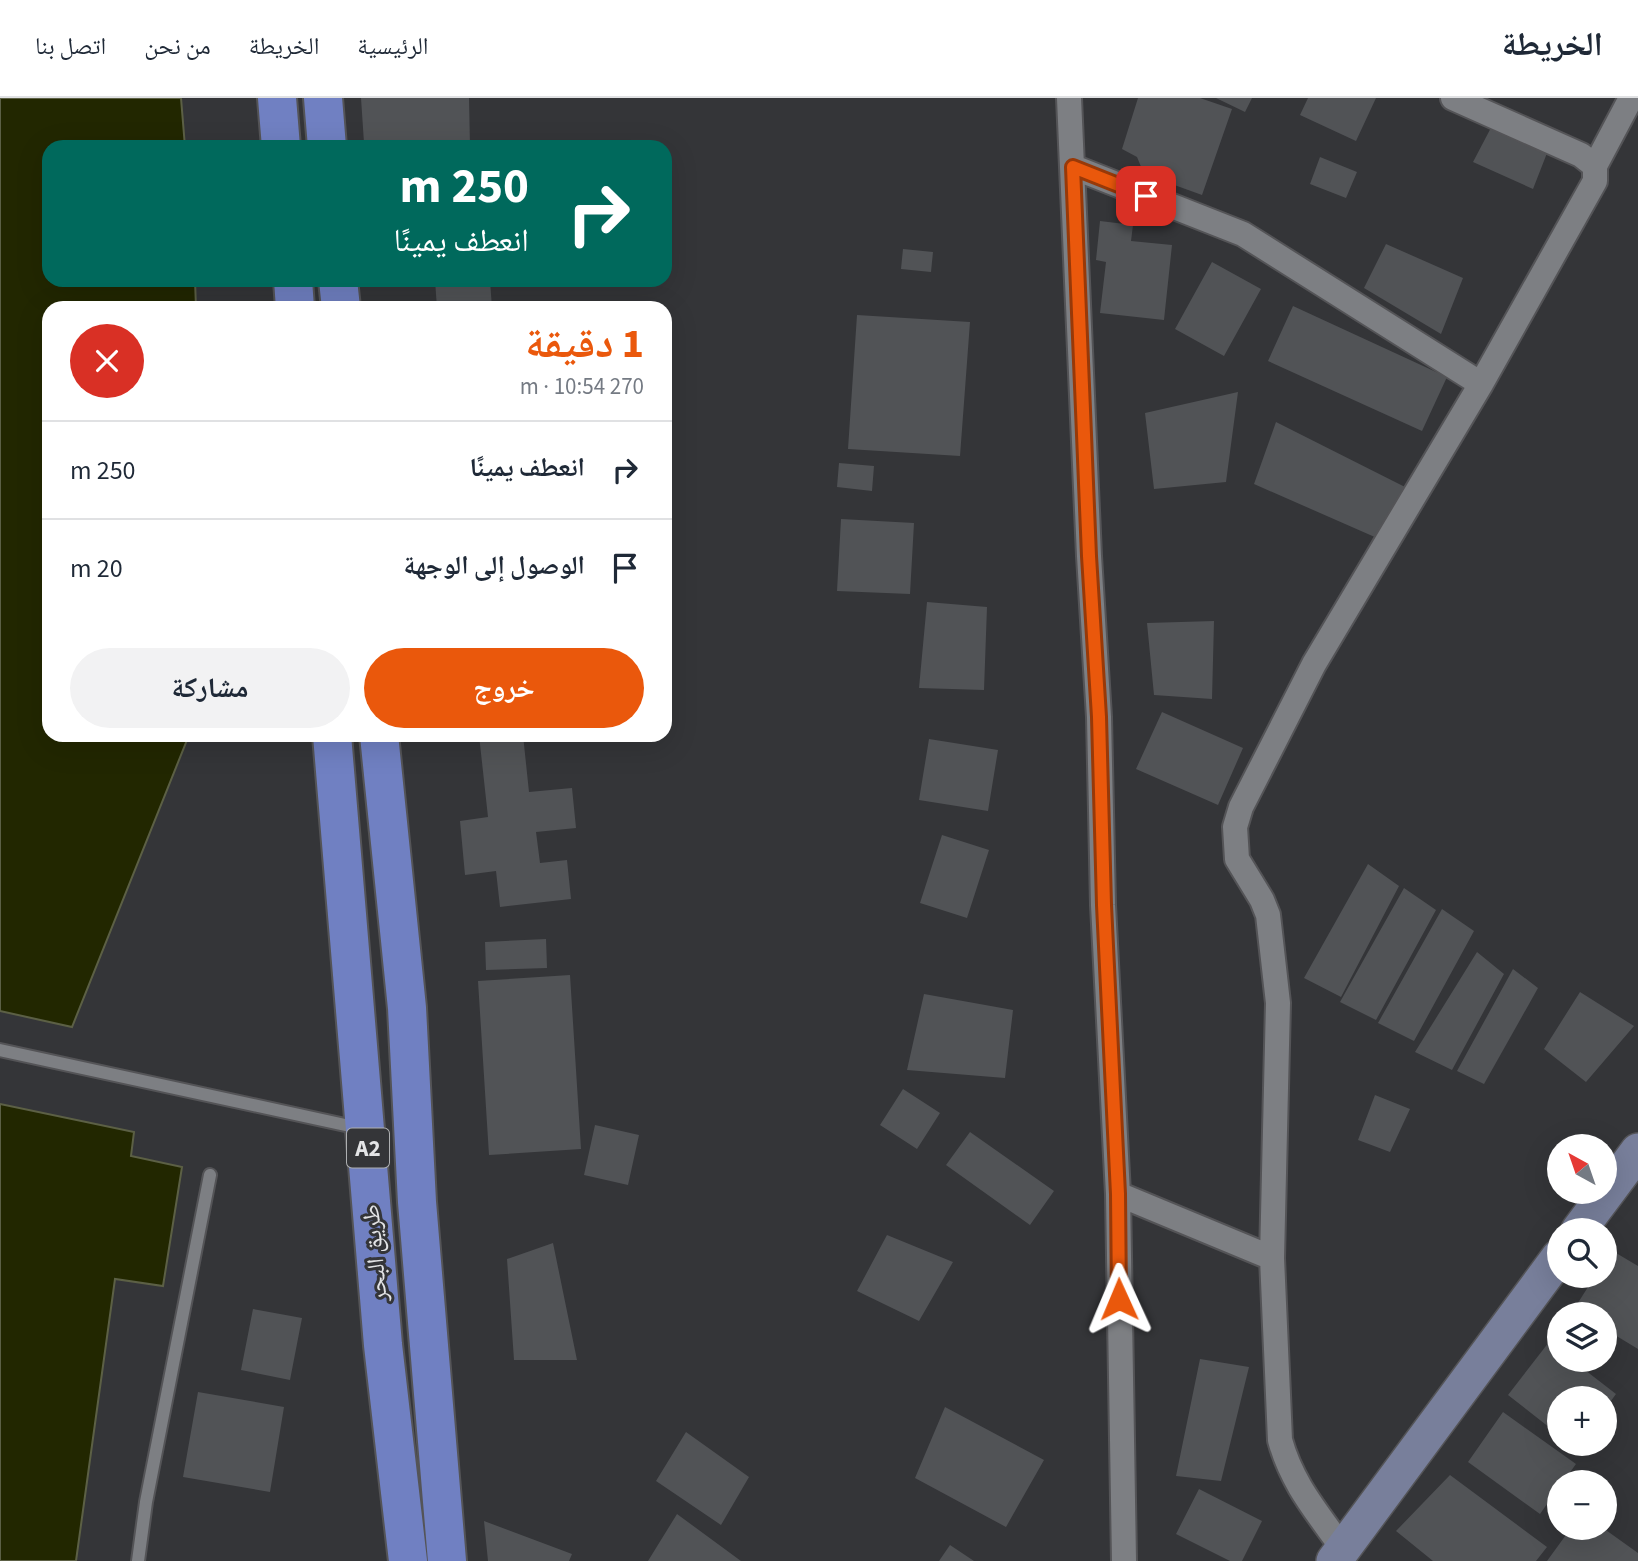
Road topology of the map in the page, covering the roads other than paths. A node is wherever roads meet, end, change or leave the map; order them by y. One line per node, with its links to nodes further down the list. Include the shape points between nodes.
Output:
1 (277, 98): 6 (highway)
2 (323, 98): 7 (highway)
3 (1069, 98): 9 (street)
4 (1453, 98): 8 (street, via 1581,155)
5 (1631, 98): 8 (street)
6 (280, 140)
7 (326, 140)
8 (1595, 166): 10 (street, via 1595,181)
9 (1073, 167): 10 (street, via 1243,234); 17 (street)
10 (1481, 384): 19 (street, via 1314,664 1241,807 1236,827 1237,859 1262,900 1271,929 1278,1003)
11 (333, 742): 14 (highway, طريق البحر / A2)
12 (380, 742): 24 (highway, طريق البحر / A2, via 407,1008 418,1215)
13 (0, 1050): 14 (lane)
14 (367, 1130): 23 (highway, طريق البحر / A2, via 383,1345)
15 (1638, 1151): 18 (main road)
16 (210, 1175): 22 (lane)
17 (1118, 1194): 19 (street); 25 (street)
18 (1588, 1218)
19 (1272, 1258): 21 (street, via 1280,1440 1302,1492)
20 (1547, 1274): 21 (main road)
21 (1346, 1557)
22 (138, 1561)
23 (408, 1561)
24 (447, 1561)
25 (1124, 1561)

